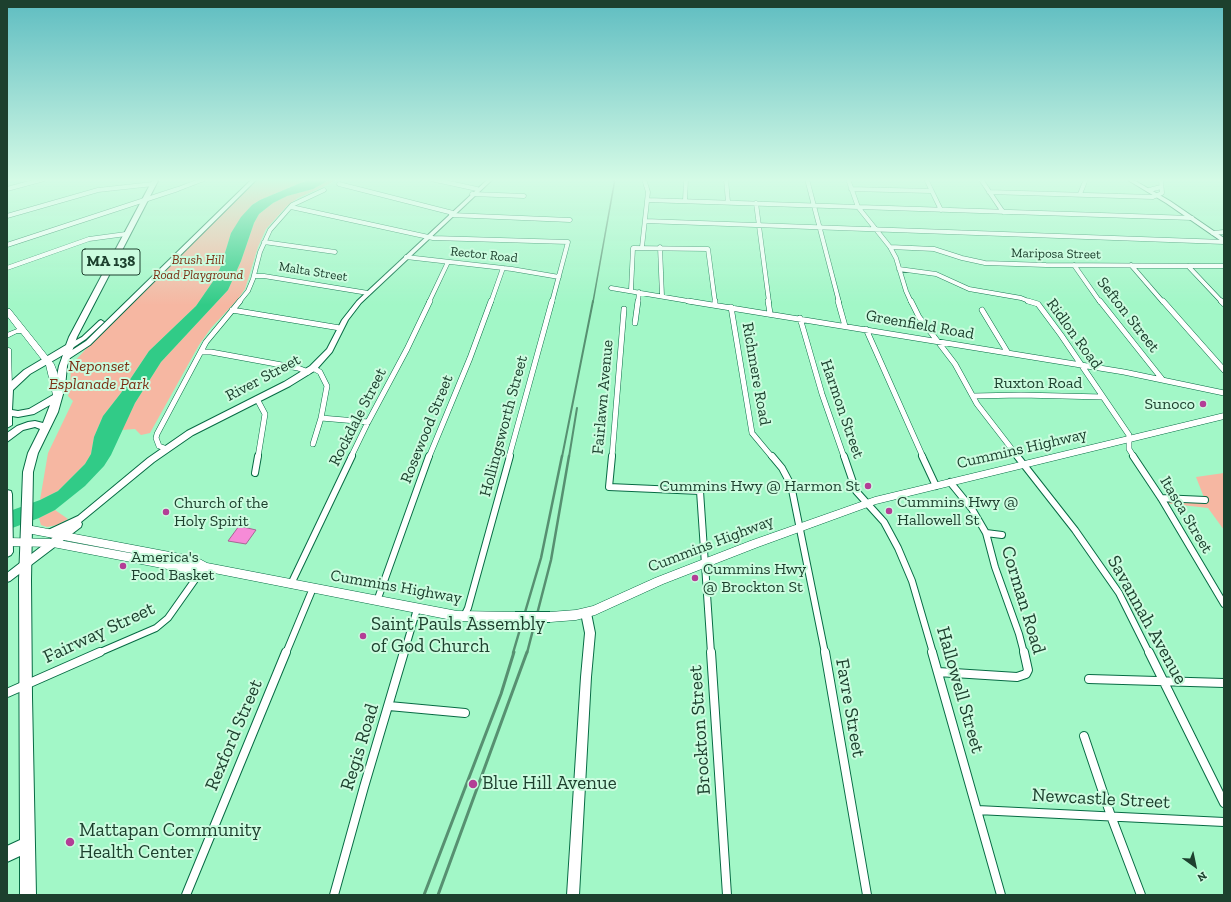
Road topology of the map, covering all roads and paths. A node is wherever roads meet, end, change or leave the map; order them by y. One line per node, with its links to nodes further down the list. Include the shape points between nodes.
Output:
1 (80, 221): 23 (street)
2 (133, 221): 19 (highway, MA 138)
3 (207, 221): 62 (main road, via 91,332)
4 (208, 221): 66 (main road, via 88,343)
5 (276, 221): 22 (street)
6 (355, 221): 20 (street)
7 (445, 221): 20 (main road, River Street)
8 (644, 221): 24 (street)
9 (647, 221): 14 (street)
10 (758, 221): 14 (street)
11 (818, 221): 15 (street)
12 (869, 221): 16 (street, Savannah Avenue)
13 (1196, 221): 18 (main road)
14 (758, 225): 15 (street); 51 (street)
15 (819, 227): 16 (street); 55 (street)
16 (875, 229): 21 (street); 26 (street, Savannah Avenue)
17 (1224, 232): 18 (street)
18 (1213, 233): 21 (main road)
19 (126, 234): 34 (street, via 89,239); 62 (highway, MA 138, via 72,336)
20 (428, 237): 28 (main road, River Street); 38 (street, Hollingsworth Street, via 568,242)
21 (1223, 239)
22 (264, 242): 27 (street); 37 (street)
23 (7, 245)
24 (642, 247): 25 (street); 40 (street, via 632,249)
25 (660, 247): 43 (street); 44 (street, via 708,249)
26 (890, 247): 30 (street, Mariposa Street, via 934,248 985,263); 36 (street, Savannah Avenue)
27 (335, 252)
28 (406, 257): 29 (street, Rector Road); 42 (main road, River Street)
29 (448, 262): 35 (street, Rector Road); 82 (street, Rockdale Street, via 407,349)
30 (1074, 265): 31 (street, Mariposa Street); 72 (street, Sefton Street)
31 (1131, 266): 32 (street, Mariposa Street); 70 (street)
32 (1188, 266): 33 (street, Mariposa Street); 45 (street)
33 (1224, 266)
34 (7, 268)
35 (503, 268): 38 (street, Rector Road); 116 (street, Rosewood Street, via 470,358 436,436)
36 (899, 269): 61 (street, Savannah Avenue, via 912,306); 68 (street, Ridlon Road, via 936,274 969,289 1021,298 1038,304)
37 (254, 276): 42 (street, Malta Street); 47 (street, via 245,295)
38 (559, 277): 120 (street, Hollingsworth Street)
39 (611, 288): 40 (street, Greenfield Road)
40 (631, 290): 41 (street, Greenfield Road)
41 (639, 292): 43 (street, Greenfield Road); 54 (street)
42 (368, 293): 56 (main road, River Street, via 351,311)
43 (662, 296): 44 (street, Greenfield Road)
44 (715, 304): 46 (street, Greenfield Road)
45 (1224, 304)
46 (731, 307): 51 (street, Greenfield Road); 100 (street, Richmere Road, via 752,433 786,475 791,485)
47 (232, 310): 56 (street); 64 (street, via 212,333)
48 (624, 310): 93 (street, Fairlawn Avenue)
49 (982, 310): 65 (street)
50 (7, 311): 53 (main road)
51 (770, 313): 52 (street, Greenfield Road)
52 (800, 318): 55 (street, Greenfield Road); 97 (street, Harmon Street, via 822,394 856,491)
53 (17, 323): 58 (main road); 59 (main road)
54 (634, 323)
55 (845, 326): 57 (street, Greenfield Road)
56 (340, 328): 69 (main road, River Street, via 328,353)
57 (866, 329): 61 (street, Greenfield Road); 92 (street)
58 (7, 330)
59 (24, 331): 60 (main road, via 16,331); 67 (main road)
60 (7, 336)
61 (938, 342): 65 (street, Greenfield Road); 75 (street, Savannah Avenue, via 955,364)
62 (69, 347): 66 (highway, MA 138); 67 (highway)
63 (7, 349): 71 (main road)
64 (201, 352): 69 (street); 88 (street, via 157,434 159,446)
65 (1008, 353): 68 (street, Greenfield Road)
66 (65, 358): 76 (highway, MA 138)
67 (46, 360): 73 (highway, via 24,374); 76 (main road, via 53,372)
68 (1083, 367): 72 (street, Greenfield Road); 77 (street, Ridlon Road)
69 (310, 370): 78 (main road, River Street); 81 (street, via 320,372 327,386)
70 (1224, 370)
71 (8, 376): 73 (main road)
72 (1162, 379): 74 (street, Greenfield Road)
73 (8, 389): 79 (highway)
74 (1224, 394)
75 (973, 396): 77 (street, Ruxton Road); 89 (street, Savannah Avenue)
76 (57, 397): 79 (highway, via 31,412); 84 (highway)
77 (1103, 397): 86 (street, Ridlon Road, via 1129,435)
78 (257, 399): 88 (main road, River Street, via 204,425); 90 (street, via 265,414)
79 (7, 412): 83 (highway)
80 (1224, 416): 86 (main road, Cummins Highway)
81 (321, 418): 82 (street); 87 (street)
82 (368, 422): 114 (street, Rockdale Street)
83 (7, 424)
84 (46, 427): 85 (highway, via 28,425); 101 (highway, via 28,469)
85 (7, 438)
86 (1129, 439): 89 (main road, Cummins Highway); 95 (street, Itasca Street, via 1129,449)
87 (313, 444)
88 (167, 449): 99 (main road, River Street)
89 (1023, 465): 91 (main road, Cummins Highway); 123 (street, Savannah Avenue, via 1075,530 1119,593)
90 (255, 473)
91 (950, 482): 92 (main road, Cummins Highway); 102 (street, Corman Road, via 972,509)
92 (936, 486): 97 (main road, Cummins Highway)
93 (609, 487): 110 (street, Brockton Street, via 700,491)
94 (7, 494): 98 (highway)
95 (1161, 498): 96 (street); 117 (street, Itasca Street)
96 (1205, 500)
97 (867, 504): 100 (main road, Cummins Highway); 121 (street, Hallowell Street, via 884,522 912,581)
98 (7, 508): 104 (highway)
99 (92, 509): 105 (main road, River Street); 106 (main road, River Street)
100 (800, 526): 110 (main road, Cummins Highway); 141 (street, Favre Street)
101 (27, 529): 106 (main road, Cummins Highway); 108 (highway)
102 (986, 534): 103 (street); 121 (street, Corman Road, via 995,567 1020,634 1028,670 1026,674 1017,677)
103 (1002, 535)
104 (7, 536): 107 (highway)
105 (64, 536): 106 (main road, Cummins Highway); 112 (main road, Cummins Highway, via 196,561)
106 (52, 538): 108 (main road, Cummins Highway); 111 (main road, River Street); 112 (main road, Cummins Highway, via 188,569)
107 (7, 542): 108 (main road, Cummins Highway); 109 (highway)
108 (26, 542): 111 (highway)
109 (7, 552)
110 (706, 562): 119 (main road, Cummins Highway); 140 (street, Brockton Street)
111 (26, 565): 113 (main road, River Street); 125 (highway)
112 (204, 567): 114 (main road, Cummins Highway); 125 (street, Fairway Street, via 161,625)
113 (7, 578)
114 (291, 584): 115 (main road, Cummins Highway)
115 (313, 588): 116 (main road, Cummins Highway); 137 (street, Rexford Street)
116 (377, 601): 118 (main road, Cummins Highway)
117 (1224, 604)
118 (417, 609): 120 (main road, Cummins Highway); 127 (street, Regis Road)
119 (586, 612): 120 (main road, Cummins Highway, bridge, via 550,617); 139 (main road, via 590,633)
120 (464, 616)
121 (938, 672): 131 (street, Hallowell Street)
122 (1089, 679): 123 (street)
123 (1163, 680): 124 (street); 130 (street, Savannah Avenue)
124 (1224, 683)
125 (25, 685): 126 (street, Fairway Street); 134 (highway)
126 (7, 692)
127 (389, 706): 128 (street); 138 (street, Regis Road)
128 (465, 713)
129 (1084, 736): 132 (street)
130 (1224, 803)
131 (977, 810): 132 (street, Newcastle Street); 142 (street, Hallowell Street)
132 (1111, 816): 133 (street, Newcastle Street); 143 (street)
133 (1224, 822)
134 (27, 844): 135 (highway); 136 (highway)
135 (7, 854)
136 (28, 895)
137 (186, 895)
138 (334, 895)
139 (573, 895)
140 (727, 895)
141 (868, 895)
142 (1001, 895)
143 (1141, 895)

